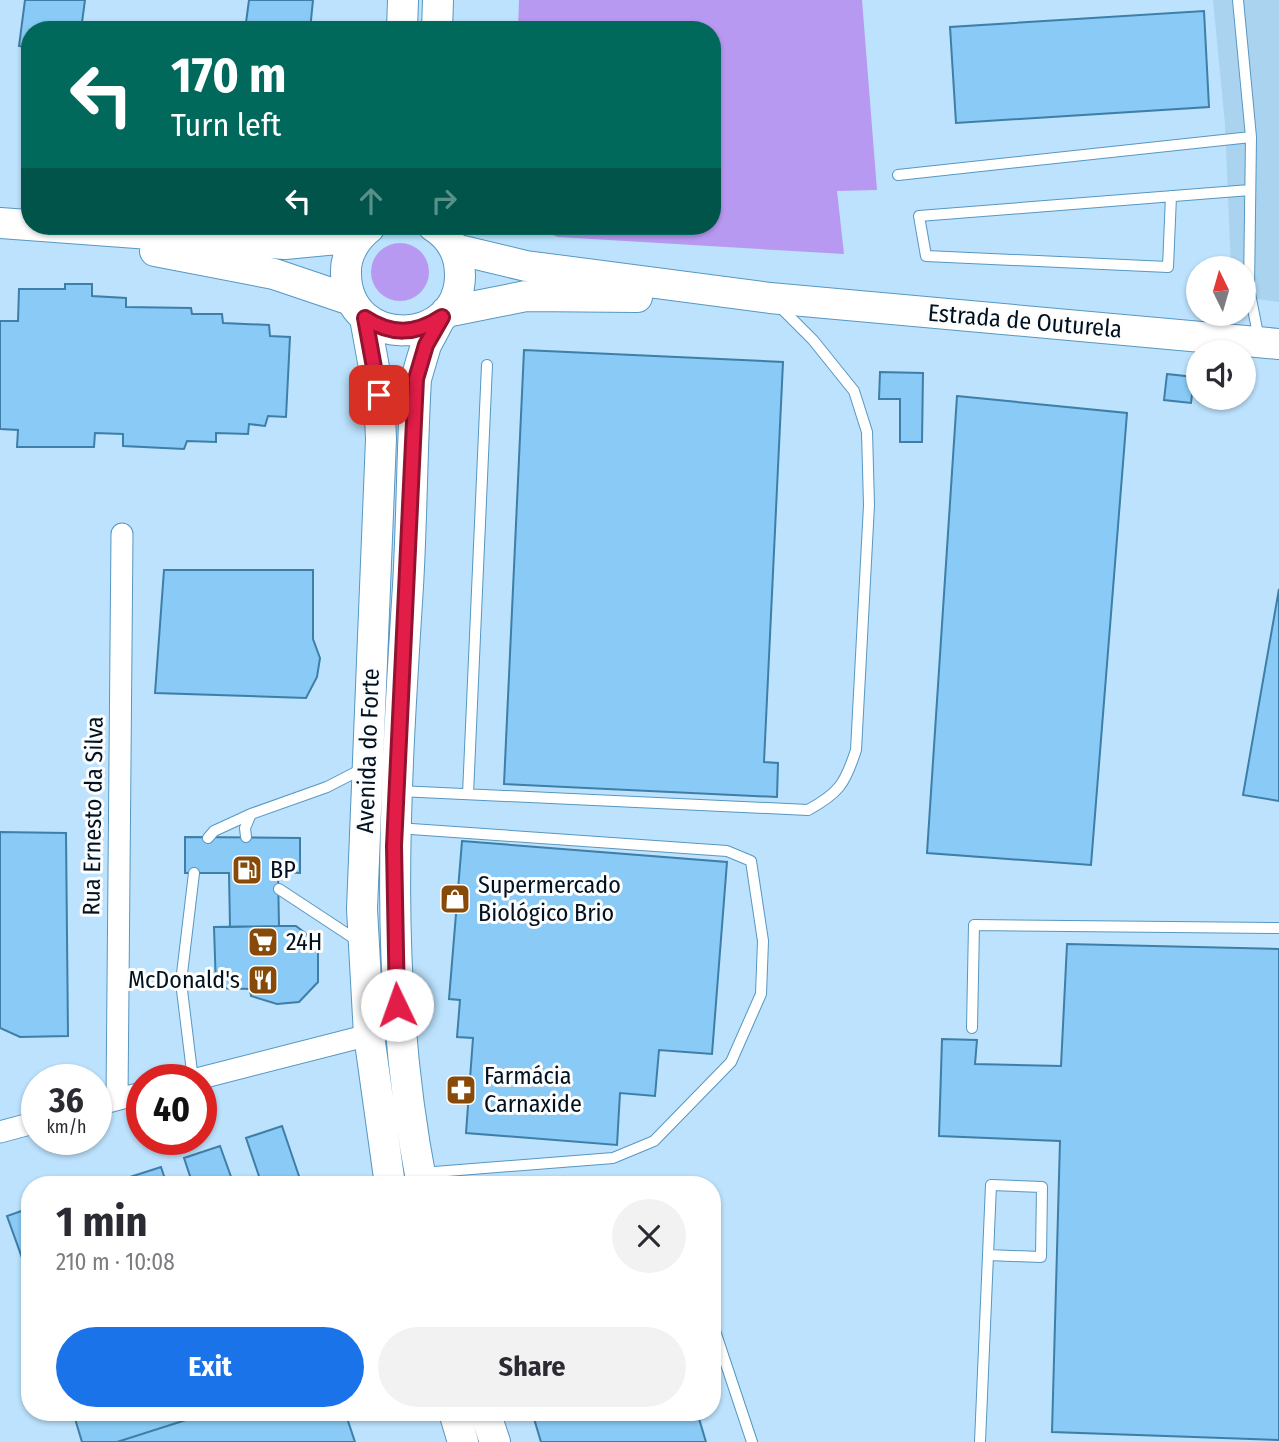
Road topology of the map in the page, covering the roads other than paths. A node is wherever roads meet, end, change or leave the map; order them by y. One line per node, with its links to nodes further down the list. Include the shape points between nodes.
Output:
1 (403, 0): 4 (street)
2 (438, 0): 5 (street)
3 (1238, 0): 6 (lane)
4 (402, 21)
5 (437, 21)
6 (1251, 137): 7 (lane); 8 (lane)
7 (898, 175)
8 (1250, 190): 9 (lane); 19 (lane, via 1249,289)
9 (1171, 196): 9 (lane, via 972,212 919,216 926,256 1168,267)
10 (67, 235): 17 (street, via 274,274)
11 (157, 235): 12 (street, via 285,244)
12 (341, 235)
13 (364, 235): 17 (street, Avenida do Forte, via 345,267)
14 (443, 235): 18 (street, Avenida do Forte, via 460,265 460,282)
15 (447, 235): 16 (street, Estrada de Outurela, via 526,266)
16 (771, 298): 18 (street, Estrada de Outurela, via 526,296); 19 (street, Estrada de Outurela); 24 (lane, via 854,391 867,432 869,505 856,751 847,778 834,796 808,810)
17 (358, 309): 18 (street, Estrada de Outurela, via 395,331 428,327); 22 (street, Avenida do Forte, via 379,395 381,439)
18 (444, 315): 23 (street, Avenida do Forte, via 426,345 416,379)
19 (1270, 342)
20 (487, 365): 24 (lane)
21 (122, 534): 35 (street, Rua Ernesto da Silva)
22 (367, 761): 25 (lane, via 349,778); 32 (street, Avenida do Forte)
23 (396, 791): 24 (lane); 26 (street, Avenida do Forte)
24 (468, 794)
25 (251, 814): 27 (lane); 28 (lane)
26 (394, 828): 41 (street, Avenida do Forte, via 397,1005); 42 (lane, via 727,851 751,861 763,941 761,994 732,1062 654,1141 613,1158)
27 (246, 837)
28 (208, 838)
29 (194, 873): 36 (lane, via 181,982)
30 (279, 889): 32 (lane)
31 (1279, 928): 33 (lane, via 974,925)
32 (363, 944): 34 (street, Avenida do Forte)
33 (972, 1028)
34 (369, 1035): 37 (street); 40 (street, Avenida do Forte)
35 (108, 1064)
36 (191, 1064)
37 (217, 1074)
38 (21, 1126): 39 (street)
39 (0, 1132)
40 (389, 1176)
41 (420, 1176)
42 (448, 1176)
43 (988, 1255): 43 (lane, via 1041,1257 1042,1187 991,1185); 50 (lane)
44 (721, 1349): 49 (lane)
45 (457, 1421): 47 (street)
46 (488, 1421): 48 (street)
47 (463, 1442)
48 (495, 1442)
49 (752, 1442)
50 (981, 1442)

